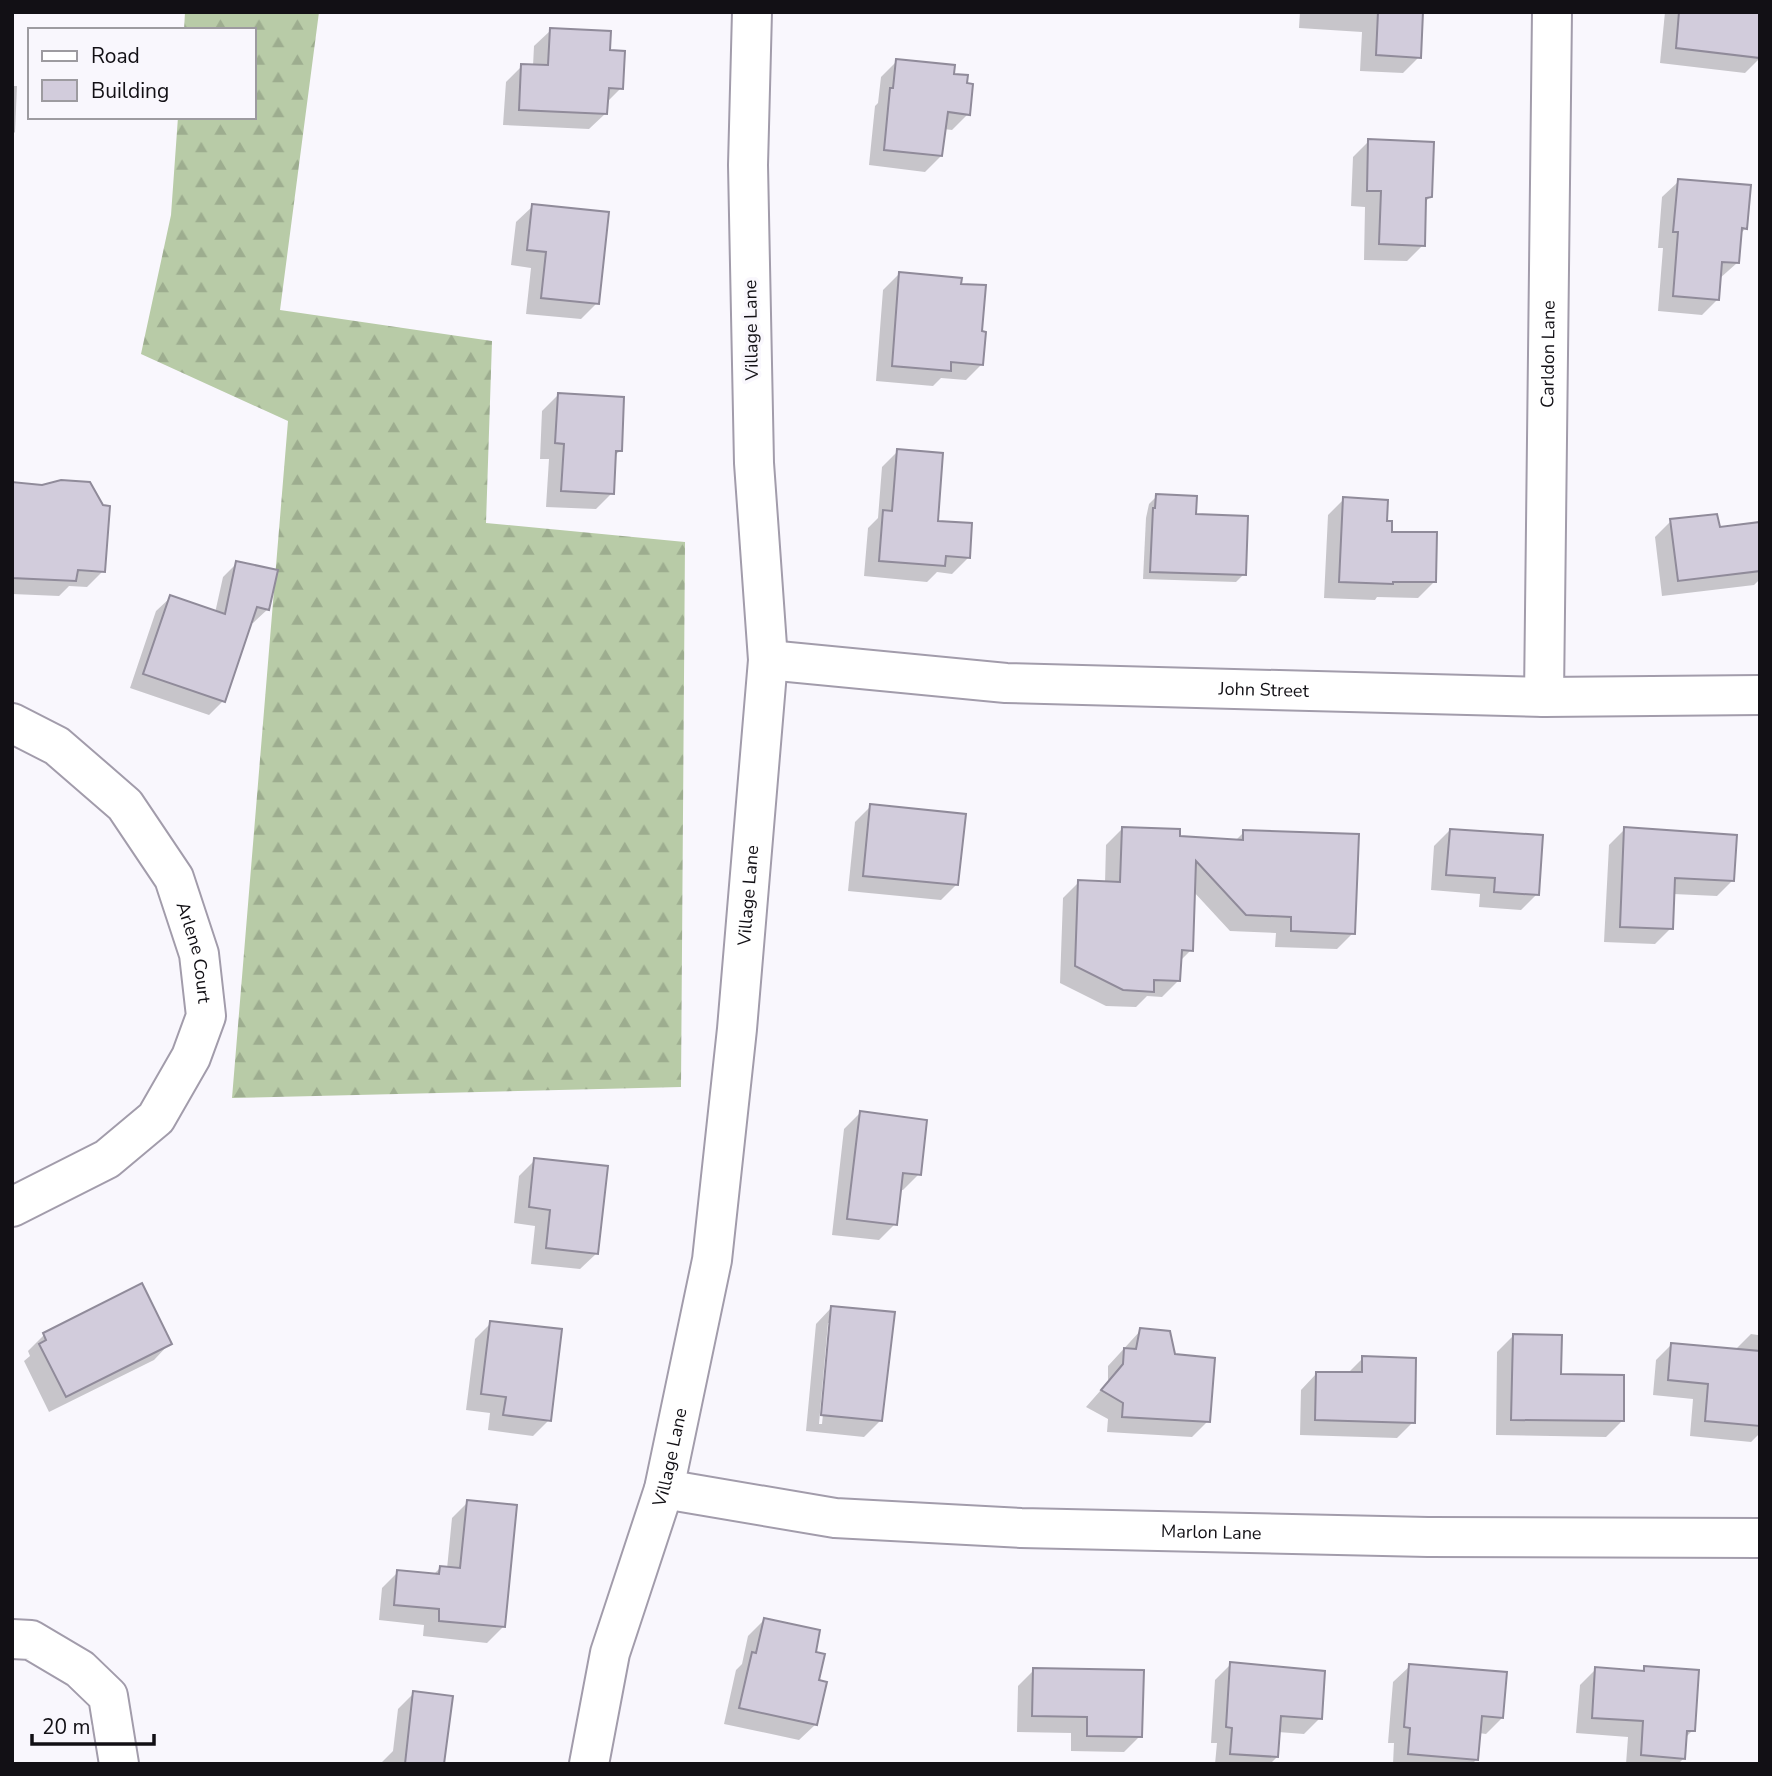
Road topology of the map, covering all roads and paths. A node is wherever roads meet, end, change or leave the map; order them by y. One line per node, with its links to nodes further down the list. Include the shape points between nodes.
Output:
1 (752, 12): 3 (street, Village Lane, via 748,165 754,463)
2 (1552, 12): 5 (street, Carldon Lane)
3 (768, 660): 5 (street, John Street, via 1006,683); 8 (street, Village Lane, via 712,1260)
4 (1760, 695): 5 (street, John Street)
5 (1544, 697)
6 (12, 723): 7 (street, Arlene Court, via 57,746 125,805 174,878 199,954 206,1016 191,1057 156,1118 107,1159)
7 (12, 1207)
8 (664, 1489): 9 (street, Marlon Lane, via 835,1518 1021,1528); 12 (street, Village Lane, via 610,1653)
9 (1760, 1538)
10 (12, 1639): 11 (street, via 31,1640 80,1669 108,1696)
11 (119, 1764)
12 (589, 1764)

